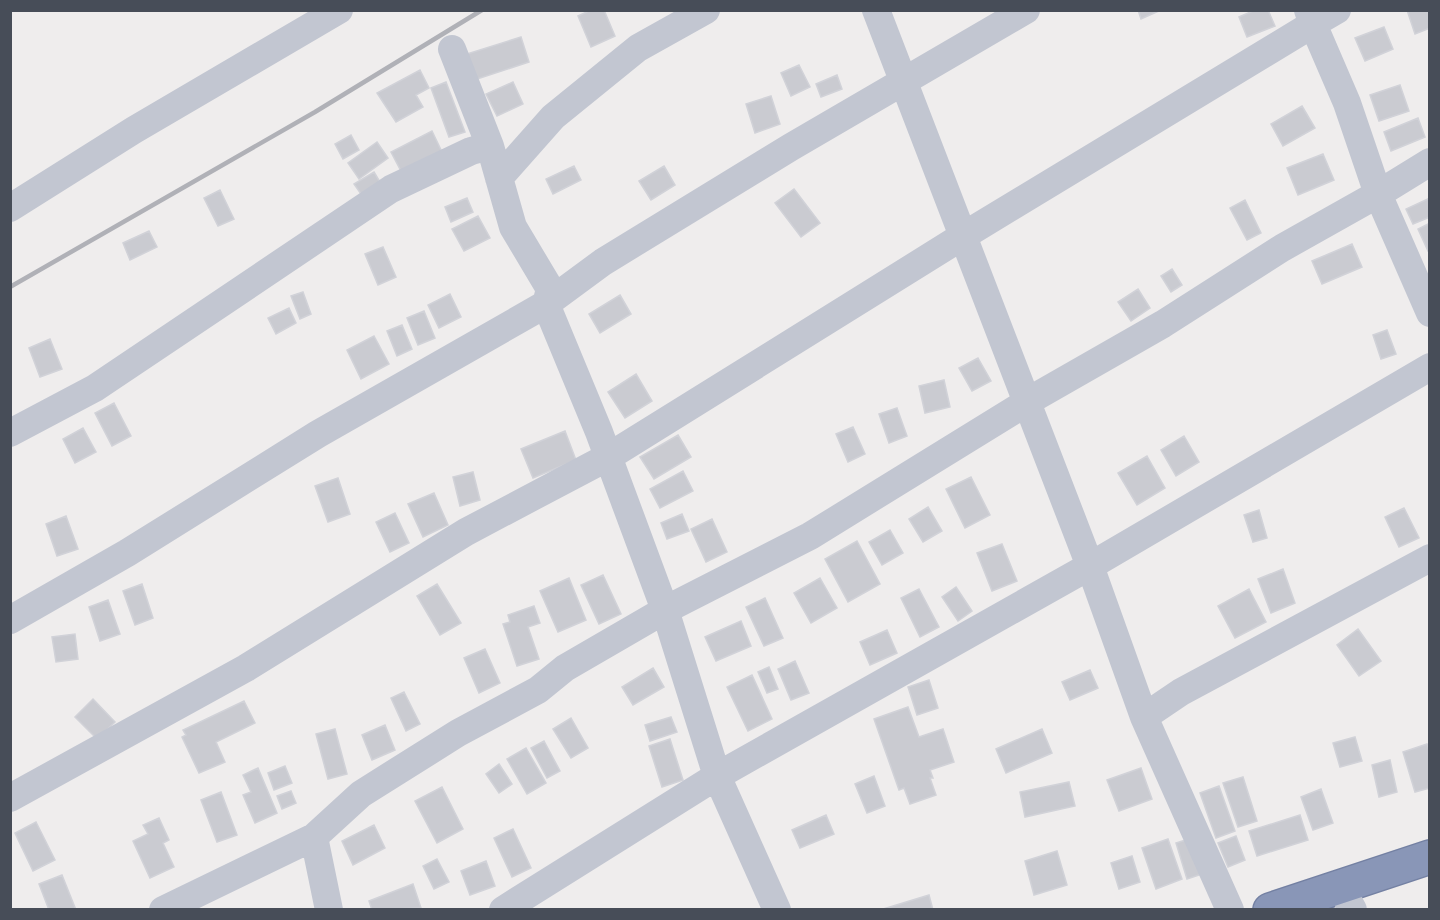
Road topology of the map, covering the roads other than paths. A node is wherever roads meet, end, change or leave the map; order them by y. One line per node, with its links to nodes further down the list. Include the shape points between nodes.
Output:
1 (339, 10): 13 (street)
2 (706, 10): 11 (street, via 638,48 553,117)
3 (876, 10): 8 (street)
4 (1026, 10): 8 (street)
5 (1337, 10): 6 (street)
6 (1310, 17): 12 (street, via 1347,103); 14 (street)
7 (452, 49): 9 (street)
8 (903, 82): 14 (street); 15 (street, via 603,262)
9 (490, 146): 11 (street); 19 (street, via 391,189 95,388)
10 (1430, 162): 12 (street)
11 (499, 178): 15 (street, via 513,227 550,289)
12 (1378, 194): 16 (street); 18 (street)
13 (10, 208)
14 (963, 236): 18 (street); 20 (street)
15 (546, 304): 20 (street); 24 (street, via 318,434)
16 (1430, 313)
17 (1430, 367): 22 (street)
18 (1027, 402): 22 (street); 23 (street, via 810,536)
19 (10, 433)
20 (608, 457): 23 (street); 27 (street, via 466,532 246,668)
21 (1430, 558): 25 (street, via 1181,692)
22 (1090, 566): 25 (street); 26 (street)
23 (665, 610): 26 (street); 28 (street, via 361,794)
24 (10, 621)
25 (1144, 717): 35 (street)
26 (717, 776): 33 (street); 34 (street)
27 (10, 798)
28 (314, 837): 31 (street); 32 (street)
29 (1430, 856): 30 (highway)
30 (1346, 898): 36 (highway)
31 (164, 909)
32 (329, 909)
33 (502, 909)
34 (777, 909)
35 (1230, 909)
36 (1270, 909)

